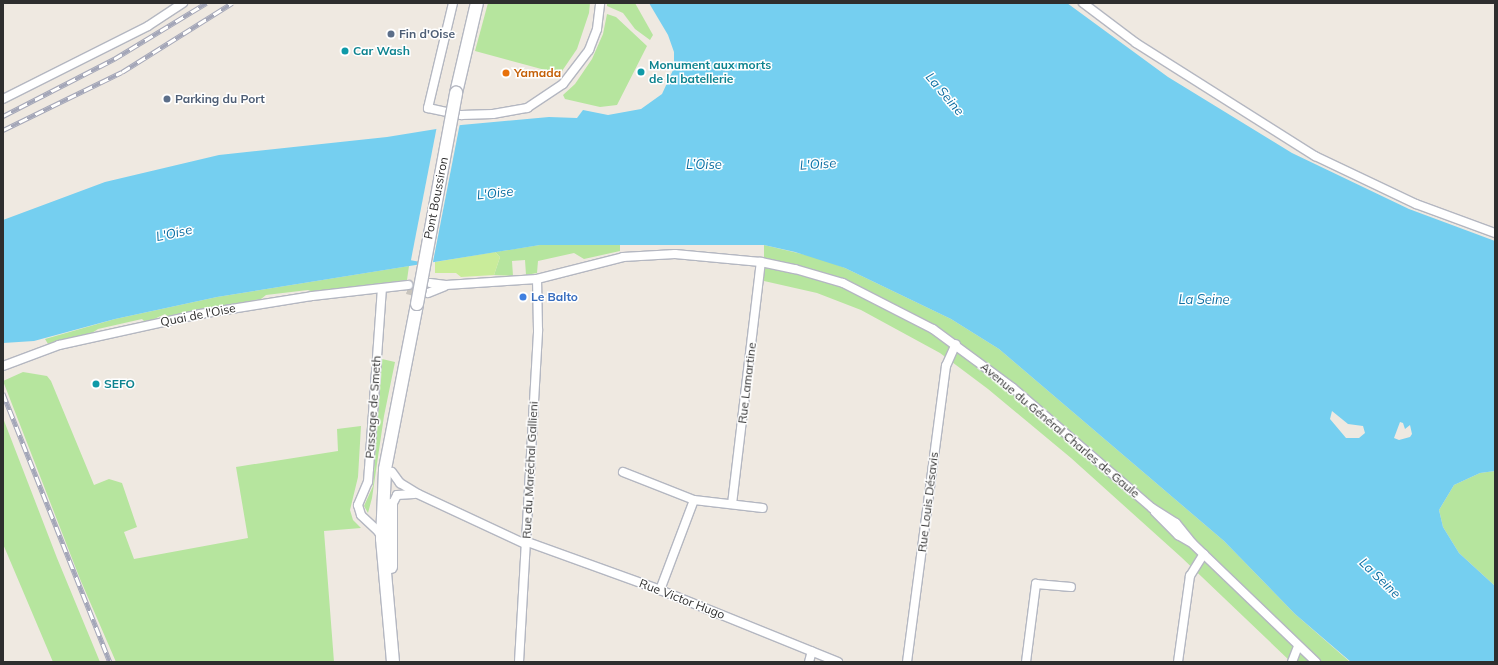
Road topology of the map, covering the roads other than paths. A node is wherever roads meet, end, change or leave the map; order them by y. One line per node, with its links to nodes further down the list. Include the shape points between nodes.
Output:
1 (184, 3): 6 (street, via 148,26)
2 (453, 3): 4 (street, via 428,108 462,115 512,111 536,104 563,84 589,50 597,29)
3 (477, 3): 17 (main road, Pont Boussiron, bridge, via 456,93)
4 (600, 3)
5 (1083, 3): 7 (street, via 1136,43 1316,156 1416,204)
6 (3, 99)
7 (1495, 233)
8 (761, 262): 9 (street, Avenue du Général Charles de Gaule, via 691,254 637,255); 15 (street, Avenue du Général Charles de Gaule, via 795,269 843,284 912,317); 22 (street, Rue Lamartine)
9 (537, 279): 11 (street); 27 (street, Rue du Maréchal Gallieni, via 538,330)
10 (430, 283): 11 (street)
11 (446, 285): 14 (street)
12 (382, 288): 13 (street, Quai de l'Oise); 16 (street, Quai de l'Oise, via 200,314 59,345); 25 (street, Passage de Smeth, via 368,476 358,505 361,515)
13 (407, 288)
14 (428, 293)
15 (956, 344): 28 (street, Avenue du Général Charles de Gaule, via 1058,424 1152,508 1178,535 1192,542); 38 (street, Rue Louis Désavis, via 946,366)
16 (3, 366)
17 (399, 398): 18 (main road); 23 (main road, via 387,452)
18 (392, 472): 20 (street, Rue Victor Hugo, via 400,483); 23 (main road)
19 (623, 472): 21 (street)
20 (418, 494): 23 (street, Rue Victor Hugo, via 400,494); 27 (street, Rue Victor Hugo)
21 (694, 500): 22 (street); 30 (street)
22 (732, 504): 24 (street)
23 (387, 508): 25 (street, via 377,516); 26 (main road); 31 (main road)
24 (763, 508)
25 (367, 519): 26 (street, Passage de Smeth)
26 (382, 539): 31 (main road)
27 (525, 542): 30 (street, Rue Victor Hugo); 35 (street, Rue du Maréchal Gallieni)
28 (1204, 554): 32 (street, Avenue du Général Charles de Gaule); 40 (street, via 1190,576)
29 (1071, 587): 39 (street, via 1036,584)
30 (660, 590): 33 (street, Rue Victor Hugo)
31 (390, 612): 34 (main road)
32 (1298, 646): 41 (street); 42 (street, Avenue du Général Charles de Gaule)
33 (812, 651): 36 (street); 37 (street, Rue Victor Hugo)
34 (393, 662)
35 (518, 662)
36 (809, 662)
37 (838, 662)
38 (908, 662)
39 (1026, 662)
40 (1178, 662)
41 (1292, 662)
42 (1316, 662)

